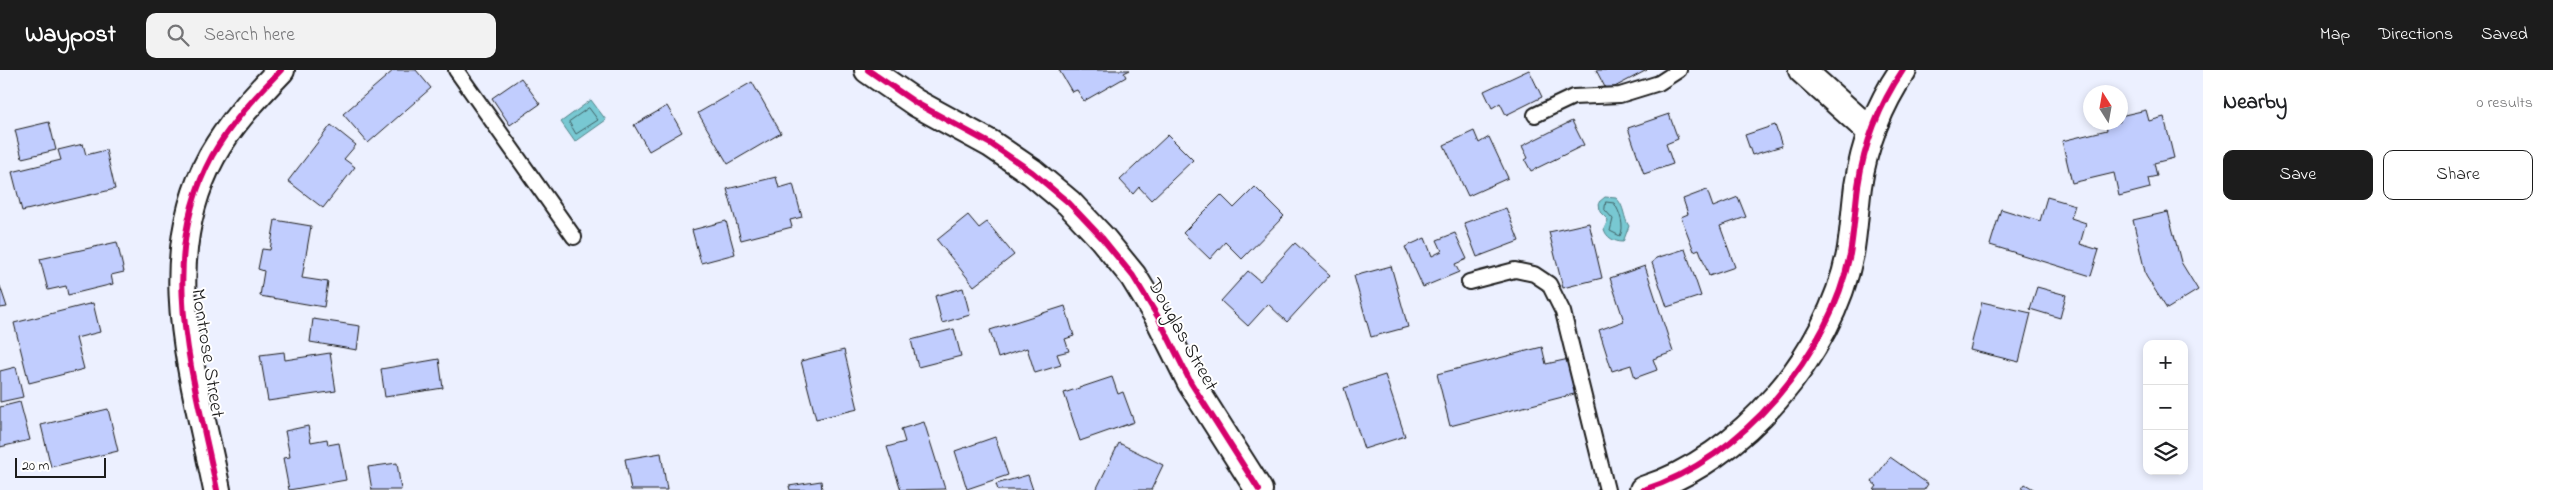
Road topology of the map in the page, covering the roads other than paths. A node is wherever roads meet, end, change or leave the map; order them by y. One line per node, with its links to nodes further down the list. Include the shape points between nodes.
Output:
1 (282, 70): 11 (street, Montrose Street, via 257,95 216,150 187,221 181,266 182,312)
2 (456, 70): 9 (lane)
3 (868, 70): 12 (street, Douglas Street, via 916,103 991,144 1032,172 1069,203 1102,238 1153,309 1191,383)
4 (1679, 70): 7 (lane, via 1658,83 1620,95 1573,97)
5 (1802, 70): 8 (street)
6 (1903, 70): 8 (street)
7 (1535, 115)
8 (1871, 132): 14 (street, via 1858,185 1850,255 1836,299 1817,341 1762,414 1734,438 1688,469)
9 (574, 237)
10 (1469, 282): 13 (lane, via 1515,270 1534,274 1549,284 1563,312)
11 (217, 490)
12 (1259, 490)
13 (1607, 490)
14 (1643, 490)

